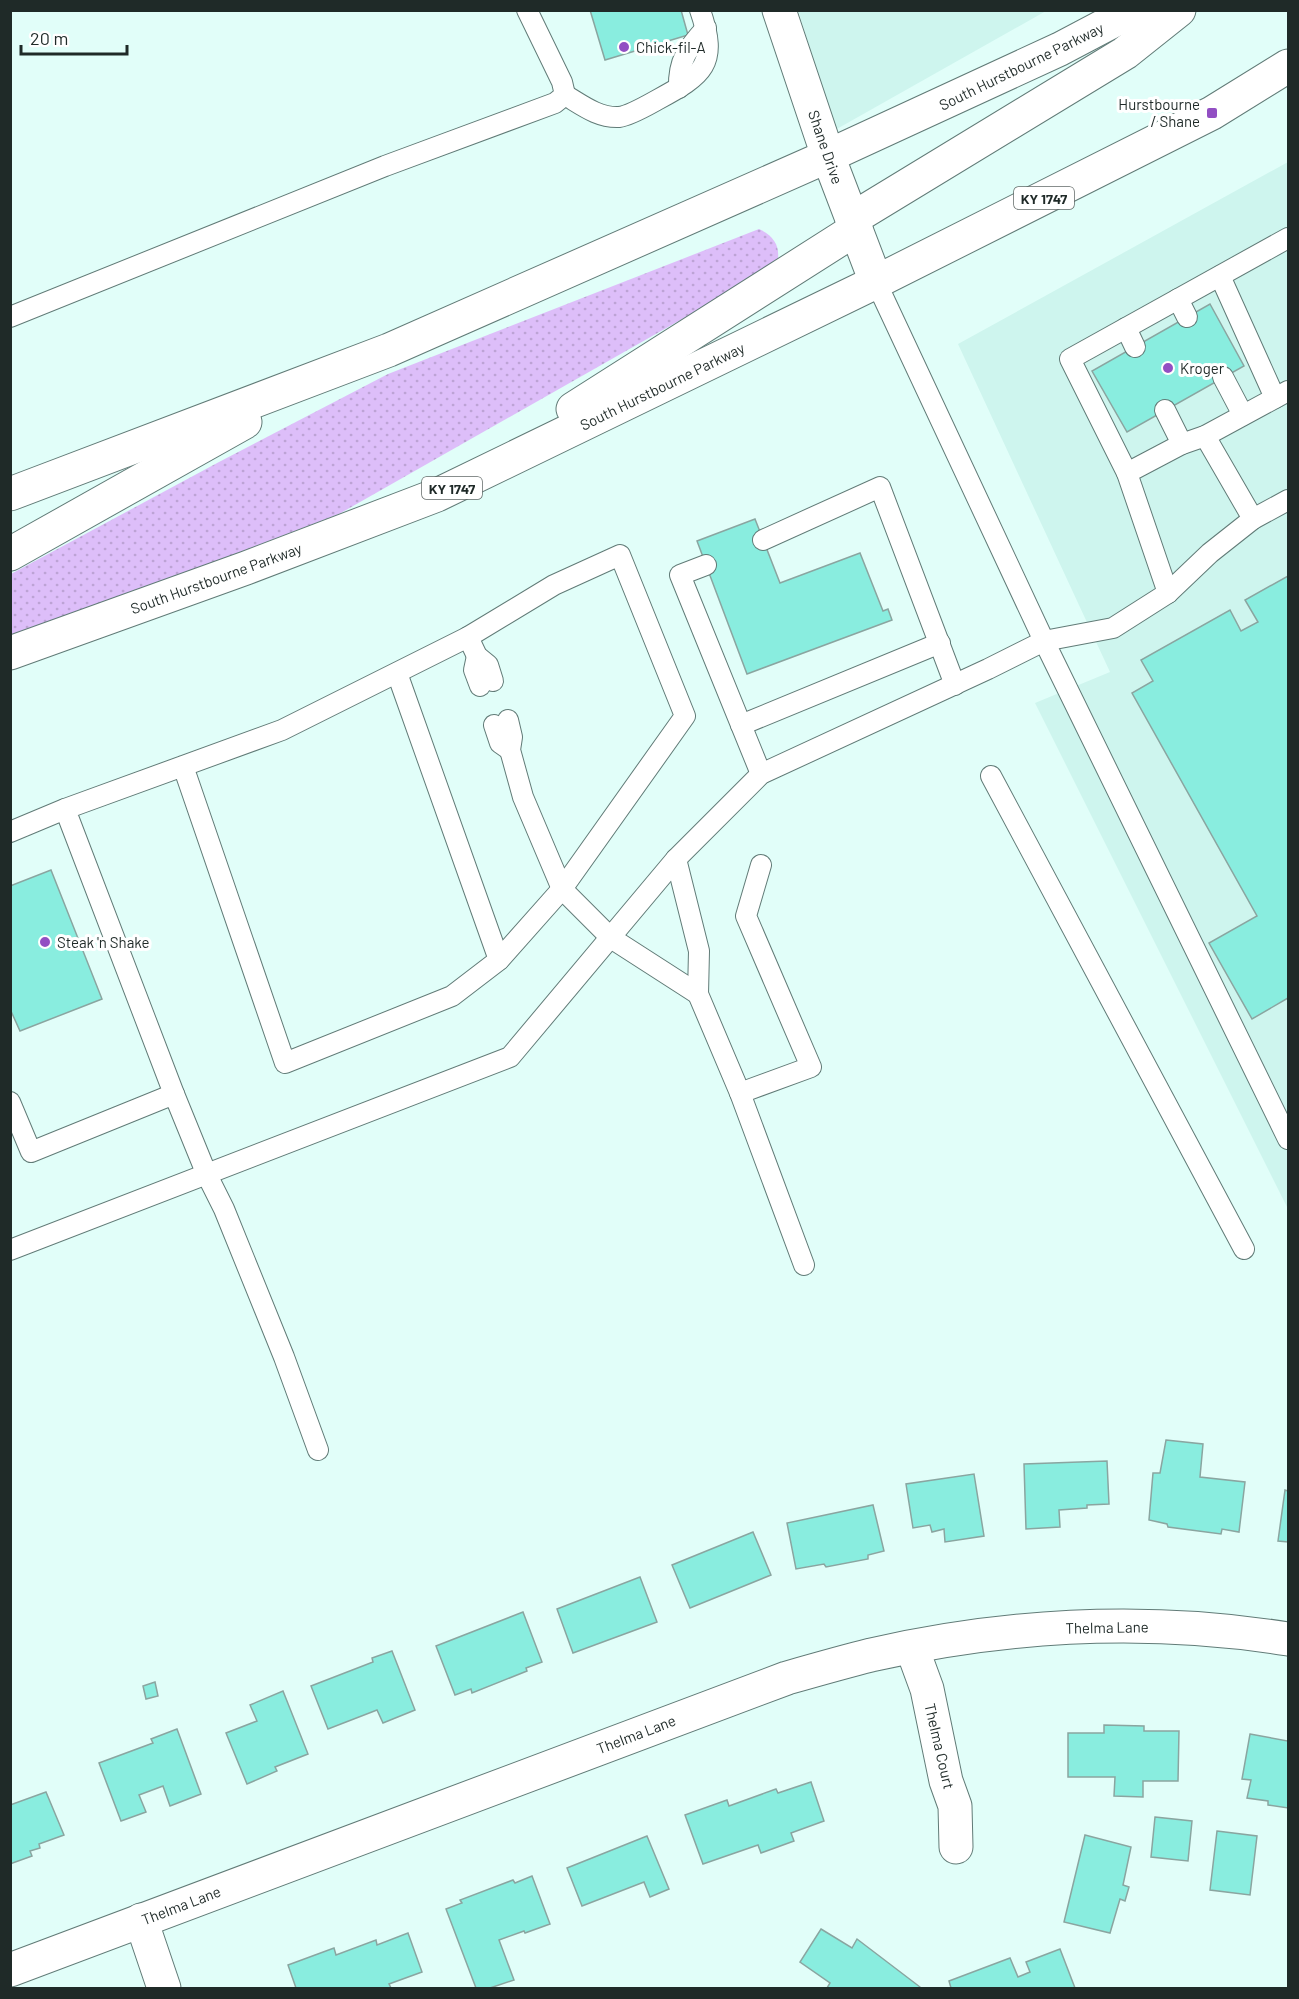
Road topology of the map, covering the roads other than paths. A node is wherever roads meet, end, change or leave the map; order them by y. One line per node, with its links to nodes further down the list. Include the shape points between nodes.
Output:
1 (527, 10): 7 (lane)
2 (779, 10): 8 (main road, Shane Drive)
3 (1134, 10): 8 (main road, South Hurstbourne Parkway, via 1060,49)
4 (1179, 10): 9 (main road, via 1125,53)
5 (703, 19): 7 (lane, via 708,42 706,61 698,75 678,88 621,117 594,113)
6 (1288, 66): 12 (main road, South Hurstbourne Parkway / KY 1747, via 1212,113)
7 (565, 95): 14 (lane, via 555,103 385,166)
8 (828, 156): 9 (main road, Shane Drive); 18 (main road, South Hurstbourne Parkway)
9 (854, 224): 12 (main road, Shane Drive); 27 (main road)
10 (1288, 238): 11 (lane)
11 (1220, 276): 13 (lane); 20 (lane)
12 (876, 282): 27 (main road, South Hurstbourne Parkway / KY 1747); 35 (lane)
13 (1178, 299): 15 (lane); 16 (lane)
14 (10, 317)
15 (1187, 317)
16 (1126, 328): 17 (lane); 25 (lane, via 1070,359)
17 (1135, 347)
18 (341, 368): 26 (main road, South Hurstbourne Parkway); 31 (main road)
19 (1223, 377): 22 (lane)
20 (1282, 394): 22 (lane)
21 (1166, 410): 24 (lane)
22 (1243, 415): 23 (lane)
23 (1205, 436): 24 (lane); 29 (lane)
24 (1182, 444): 25 (lane)
25 (1127, 473): 33 (lane)
26 (10, 494)
27 (437, 495): 37 (main road, South Hurstbourne Parkway / KY 1747)
28 (1288, 500): 29 (lane)
29 (1253, 519): 33 (lane)
30 (763, 540): 36 (lane, via 880,488)
31 (10, 554)
32 (706, 565): 42 (lane, via 680,575)
33 (1168, 594): 35 (lane, via 1113,628)
34 (468, 637): 38 (lane); 39 (lane, via 477,656 488,665); 50 (lane, via 554,585 620,555 685,716)
35 (1044, 641): 40 (lane); 57 (lane)
36 (940, 643): 40 (lane); 42 (lane)
37 (10, 653)
38 (397, 673): 43 (lane, via 282,730); 52 (lane)
39 (486, 684)
40 (954, 685): 44 (lane)
41 (501, 722): 50 (lane, via 512,737 510,750 523,797)
42 (741, 725): 44 (lane)
43 (183, 766): 46 (lane); 52 (lane, via 285,1063 452,996)
44 (761, 774): 48 (lane)
45 (991, 776): 59 (lane)
46 (64, 809): 47 (lane); 55 (lane)
47 (10, 832)
48 (676, 859): 51 (lane); 53 (lane, via 699,951)
49 (761, 864): 54 (lane, via 746,916 811,1067)
50 (562, 889): 51 (lane); 52 (lane)
51 (611, 938): 53 (lane); 58 (lane, via 510,1057)
52 (499, 960)
53 (698, 994): 54 (lane)
54 (740, 1093): 61 (lane)
55 (174, 1094): 56 (lane, via 31,1152); 58 (lane)
56 (10, 1102)
57 (1288, 1139)
58 (207, 1175): 60 (lane); 62 (lane, via 284,1357)
59 (1244, 1249)
60 (10, 1250)
61 (804, 1265)
62 (318, 1450)
63 (1288, 1639): 64 (main road, Thelma Lane, via 1135,1625 1036,1629)
64 (912, 1648): 65 (main road, Thelma Court, via 927,1689 955,1806); 66 (main road, Thelma Lane, via 787,1678)
65 (956, 1847)
66 (141, 1920): 67 (main road, Thelma Lane); 68 (main road)
67 (10, 1970)
68 (164, 1989)

